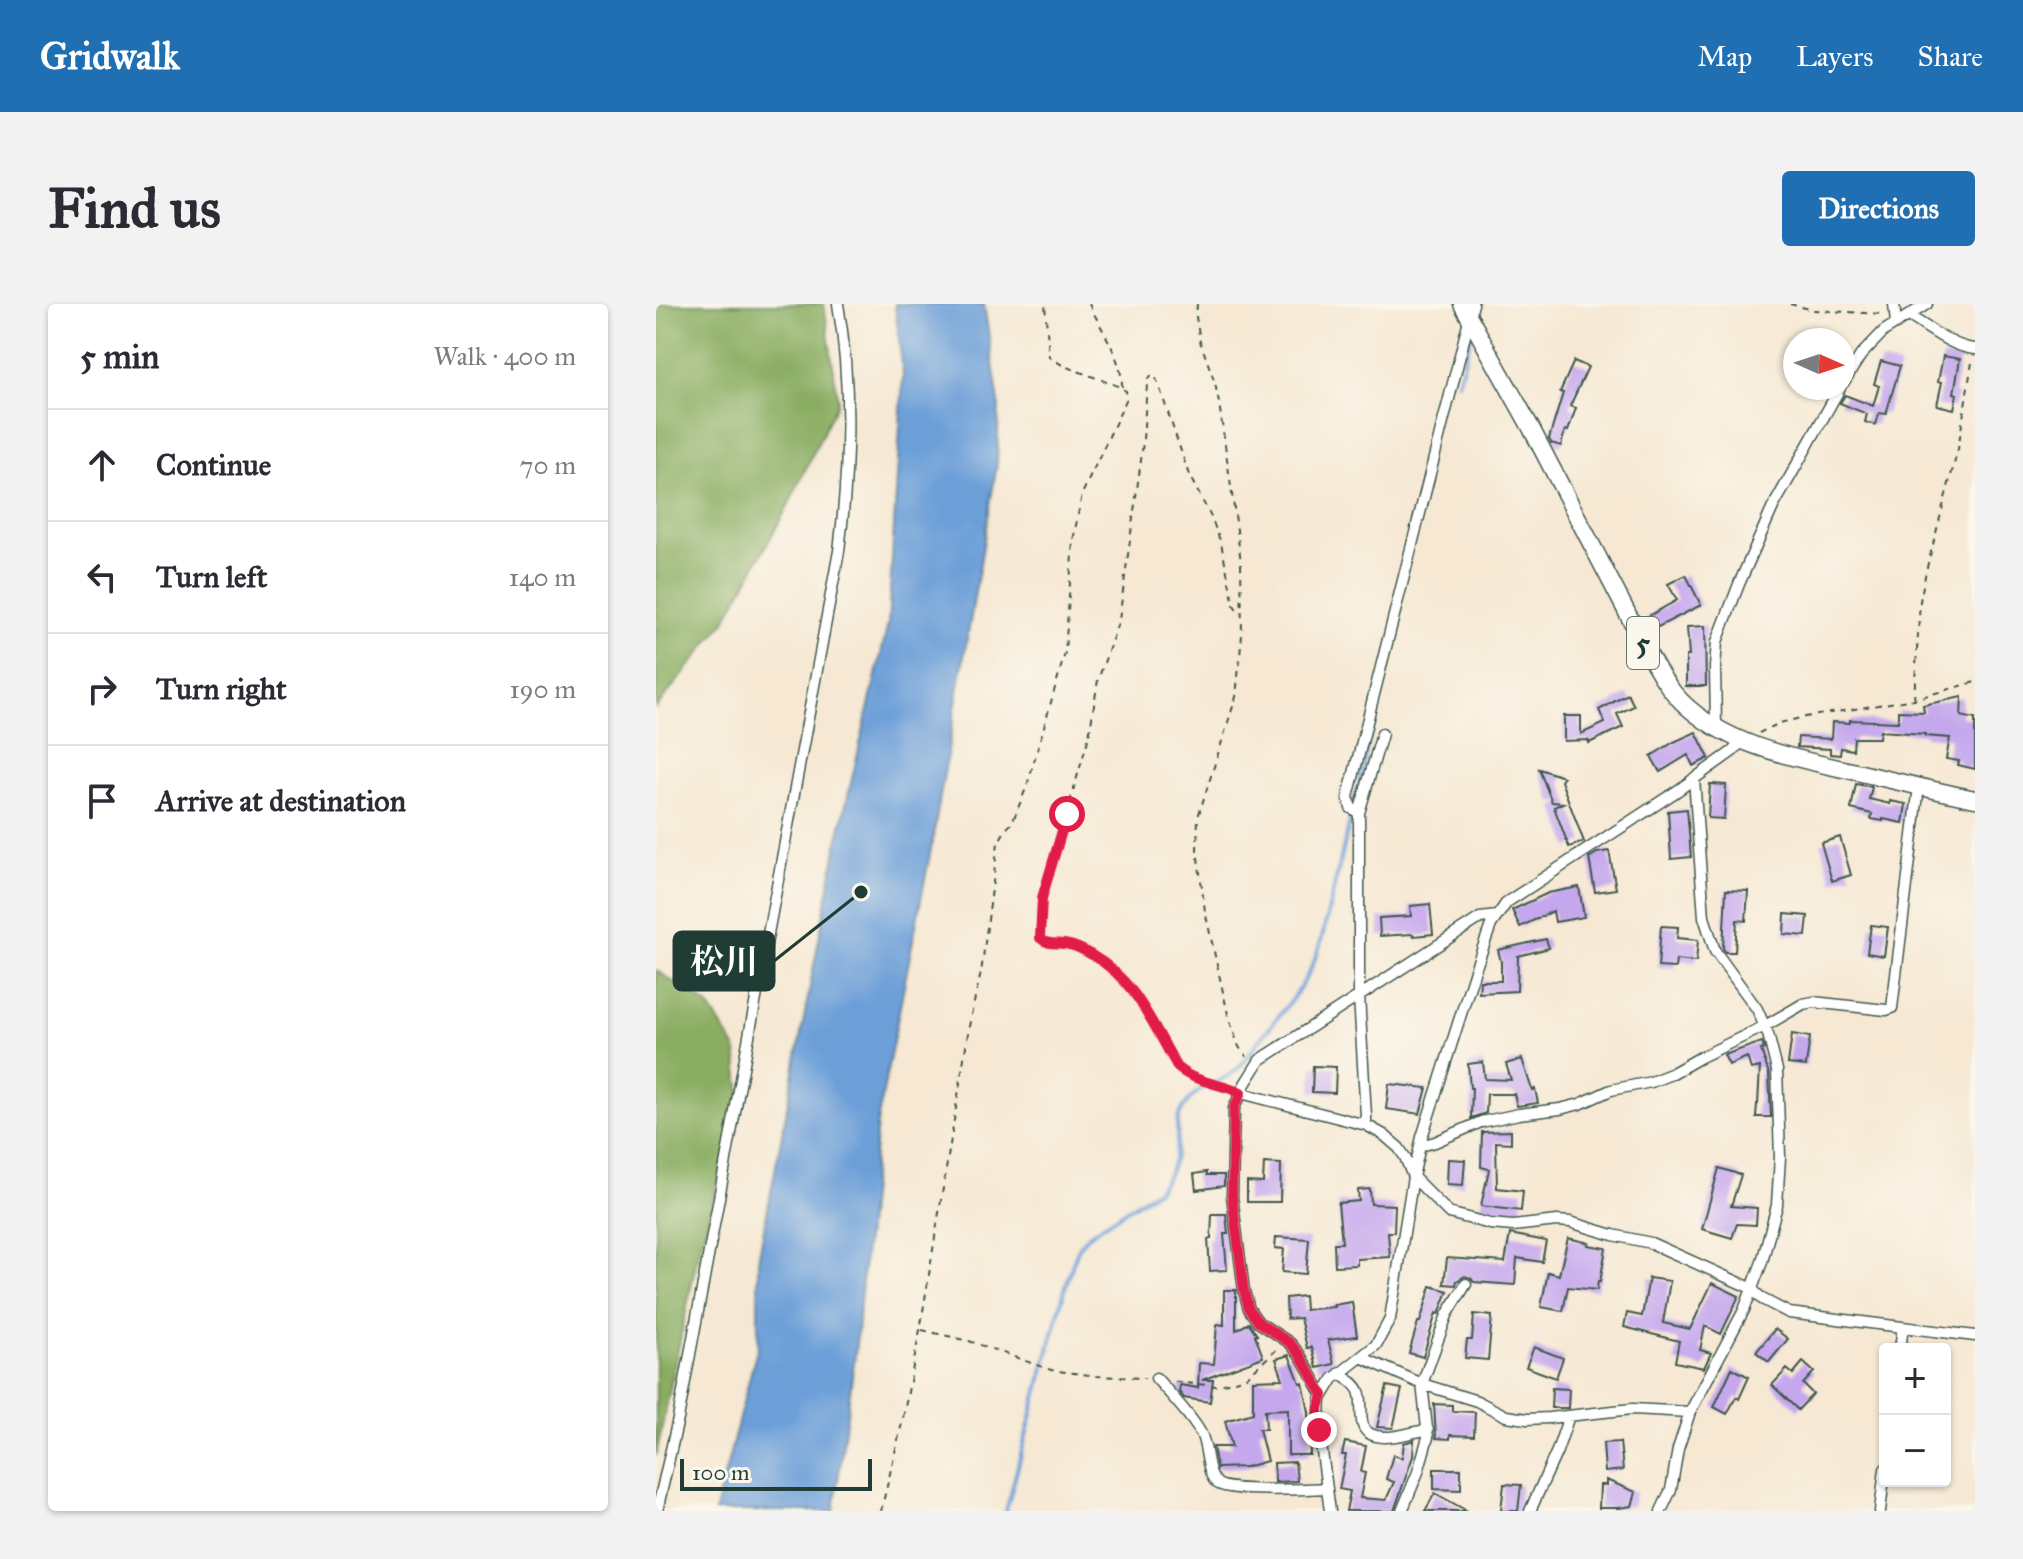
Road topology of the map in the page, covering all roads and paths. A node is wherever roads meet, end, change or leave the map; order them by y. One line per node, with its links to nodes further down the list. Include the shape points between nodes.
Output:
1 (838, 304): 49 (street, via 846,409 839,551)
2 (1045, 304): 12 (path, via 1049,357)
3 (1089, 304): 12 (path, via 1114,356)
4 (1197, 304): 14 (path, via 1200,341 1219,403 1241,563)
5 (1790, 304): 8 (path)
6 (1927, 304): 9 (street)
7 (1468, 308): 17 (main road, 5, via 1665,682 1682,702); 23 (street, via 1348,797)
8 (1895, 314): 9 (street); 11 (street)
9 (1909, 316): 10 (street)
10 (1974, 349): 16 (path, via 1958,449 1920,601)
11 (1855, 364)
12 (1122, 388): 35 (path, via 1125,403 1082,494 1058,682 1027,786 998,843)
13 (1833, 400): 17 (street, via 1773,507 1717,642)
14 (1242, 612): 27 (path, via 1236,697 1198,817 1197,850 1229,1019 1239,1047); 28 (path, via 1234,605 1221,543 1152,375 1119,620 1098,680 1089,736 1042,898 1039,935 1047,944 1087,952 1116,974 1142,1002 1187,1076)
15 (1975, 682): 16 (path)
16 (1914, 699): 19 (path, via 1780,723)
17 (1716, 726): 19 (main road, 5)
18 (1382, 734): 23 (street)
19 (1748, 743): 20 (street); 21 (main road, 5)
20 (1694, 778): 24 (street, via 1507,902); 26 (street, via 1704,917 1715,951)
21 (1919, 786): 22 (main road, 5); 26 (street, via 1892,1008 1813,1002)
22 (1975, 799)
23 (1359, 813): 25 (street)
24 (1497, 916): 25 (street, via 1480,918); 30 (street)
25 (1359, 996): 27 (street); 29 (street)
26 (1765, 1026): 30 (street, via 1651,1082 1560,1109 1481,1122); 33 (street, via 1777,1070 1780,1169 1777,1205)
27 (1255, 1068): 28 (street)
28 (1241, 1093): 29 (street); 37 (street, via 1234,1108 1232,1196 1244,1291 1258,1322)
29 (1366, 1125): 31 (street, via 1399,1148)
30 (1420, 1146): 31 (street)
31 (1413, 1177): 33 (street, via 1449,1213 1513,1226 1570,1222 1651,1243); 39 (street, via 1390,1319 1376,1345)
32 (1466, 1284): 42 (street, via 1447,1315)
33 (1751, 1288): 34 (street, via 1789,1313); 44 (street)
34 (1903, 1327): 36 (street); 38 (street)
35 (920, 1330): 41 (path, via 1051,1370); 50 (path)
36 (1975, 1336)
37 (1285, 1340): 41 (path, via 1245,1378 1217,1386); 43 (street)
38 (1901, 1343)
39 (1361, 1357): 40 (street); 42 (street)
40 (1340, 1373): 43 (street); 46 (street, via 1359,1391 1363,1425 1372,1434)
41 (1156, 1378): 48 (street, via 1202,1434 1215,1483 1259,1489)
42 (1422, 1384): 45 (street, via 1506,1416); 46 (street)
43 (1323, 1395): 48 (street, via 1319,1430)
44 (1690, 1412): 45 (street, via 1632,1409); 54 (street)
45 (1569, 1416): 53 (street)
46 (1428, 1430): 52 (street)
47 (1883, 1487): 55 (street)
48 (1327, 1488): 51 (street)
49 (657, 1511)
50 (881, 1511)
51 (1330, 1511)
52 (1402, 1511)
53 (1530, 1511)
54 (1661, 1511)
55 (1880, 1511)

